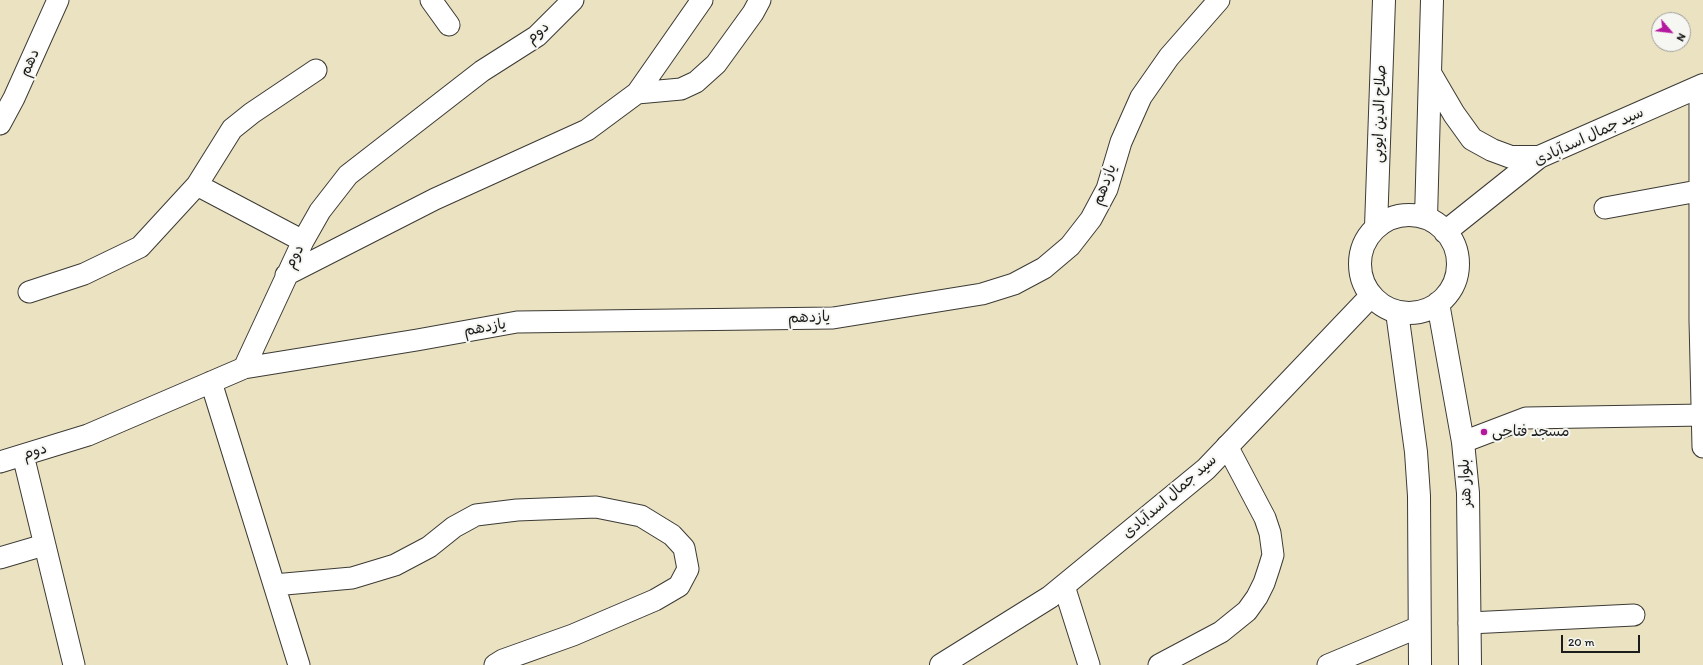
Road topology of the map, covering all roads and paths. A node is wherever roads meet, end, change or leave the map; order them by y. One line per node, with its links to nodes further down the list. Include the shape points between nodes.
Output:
1 (58, 0): 14 (street, دهم)
2 (431, 0): 9 (street)
3 (573, 0): 22 (street, دوم, via 538,36 482,71 348,175 320,211)
4 (702, 0): 13 (street)
5 (760, 0): 13 (street, via 716,64 696,82 681,89)
6 (1219, 0): 29 (street, یازدهم, via 1169,57 1141,98 1121,142 1107,189 1091,219 1070,246 1044,268 1014,284 982,294 832,318 517,322)
7 (1384, 0): 20 (main road, صلاح الدین ایوبی)
8 (1432, 0): 11 (main road)
9 (449, 25)
10 (316, 70): 16 (street, via 232,129)
11 (1430, 73): 15 (main road, via 1472,139 1511,157); 19 (main road)
12 (1701, 86): 15 (main road, سید جمال اسدآبادی); 17 (street)
13 (637, 93): 23 (street, via 587,130 435,199)
14 (0, 124)
15 (1539, 157): 21 (main road, سید جمال اسدآبادی)
16 (197, 185): 22 (street); 24 (street, via 140,247 84,274)
17 (1701, 191): 18 (street); 26 (street)
18 (1605, 208)
19 (1426, 218): 20 (main road, via 1408,215 1391,218); 21 (main road)
20 (1376, 227): 25 (main road, via 1364,242 1360,261 1362,279)
21 (1446, 232): 27 (main road, via 1456,249 1457,269 1451,288)
22 (303, 241): 23 (street, دوم)
23 (286, 275): 29 (street, دوم)
24 (29, 292)
25 (1371, 296): 28 (main road, via 1383,306); 33 (main road, سید جمال اسدآبادی)
26 (1701, 297): 31 (street)
27 (1438, 303): 28 (main road, via 1426,310 1412,313); 32 (main road, بلوار هنر)
28 (1397, 312): 43 (main road, via 1416,452 1419,496)
29 (244, 368): 30 (street, دوم)
30 (211, 382): 35 (street, دوم, via 88,435); 39 (street)
31 (1703, 415): 32 (street, via 1526,418); 34 (street)
32 (1463, 442): 42 (main road, بلوار هنر, via 1468,493)
33 (1227, 446): 40 (main road, سید جمال اسدآبادی, via 1206,469); 49 (street, via 1265,518 1270,533 1273,555 1268,573 1247,611 1221,632)
34 (1703, 447)
35 (23, 455): 36 (street, دوم); 37 (street)
36 (0, 462)
37 (44, 545): 38 (street); 44 (street)
38 (0, 558)
39 (274, 585): 45 (street); 46 (street, via 352,578 395,565 429,547 454,527 476,515 517,510 596,507 641,516 672,536 684,548 688,569 679,586 655,600)
40 (1064, 586): 47 (main road, سید جمال اسدآبادی); 48 (street)
41 (1634, 615): 42 (street)
42 (1469, 623): 52 (main road, بلوار هنر)
43 (1419, 627): 50 (street); 51 (main road)
44 (74, 665)
45 (299, 665)
46 (495, 665)
47 (940, 665)
48 (1089, 665)
49 (1159, 665)
50 (1328, 665)
51 (1420, 665)
52 (1470, 665)

